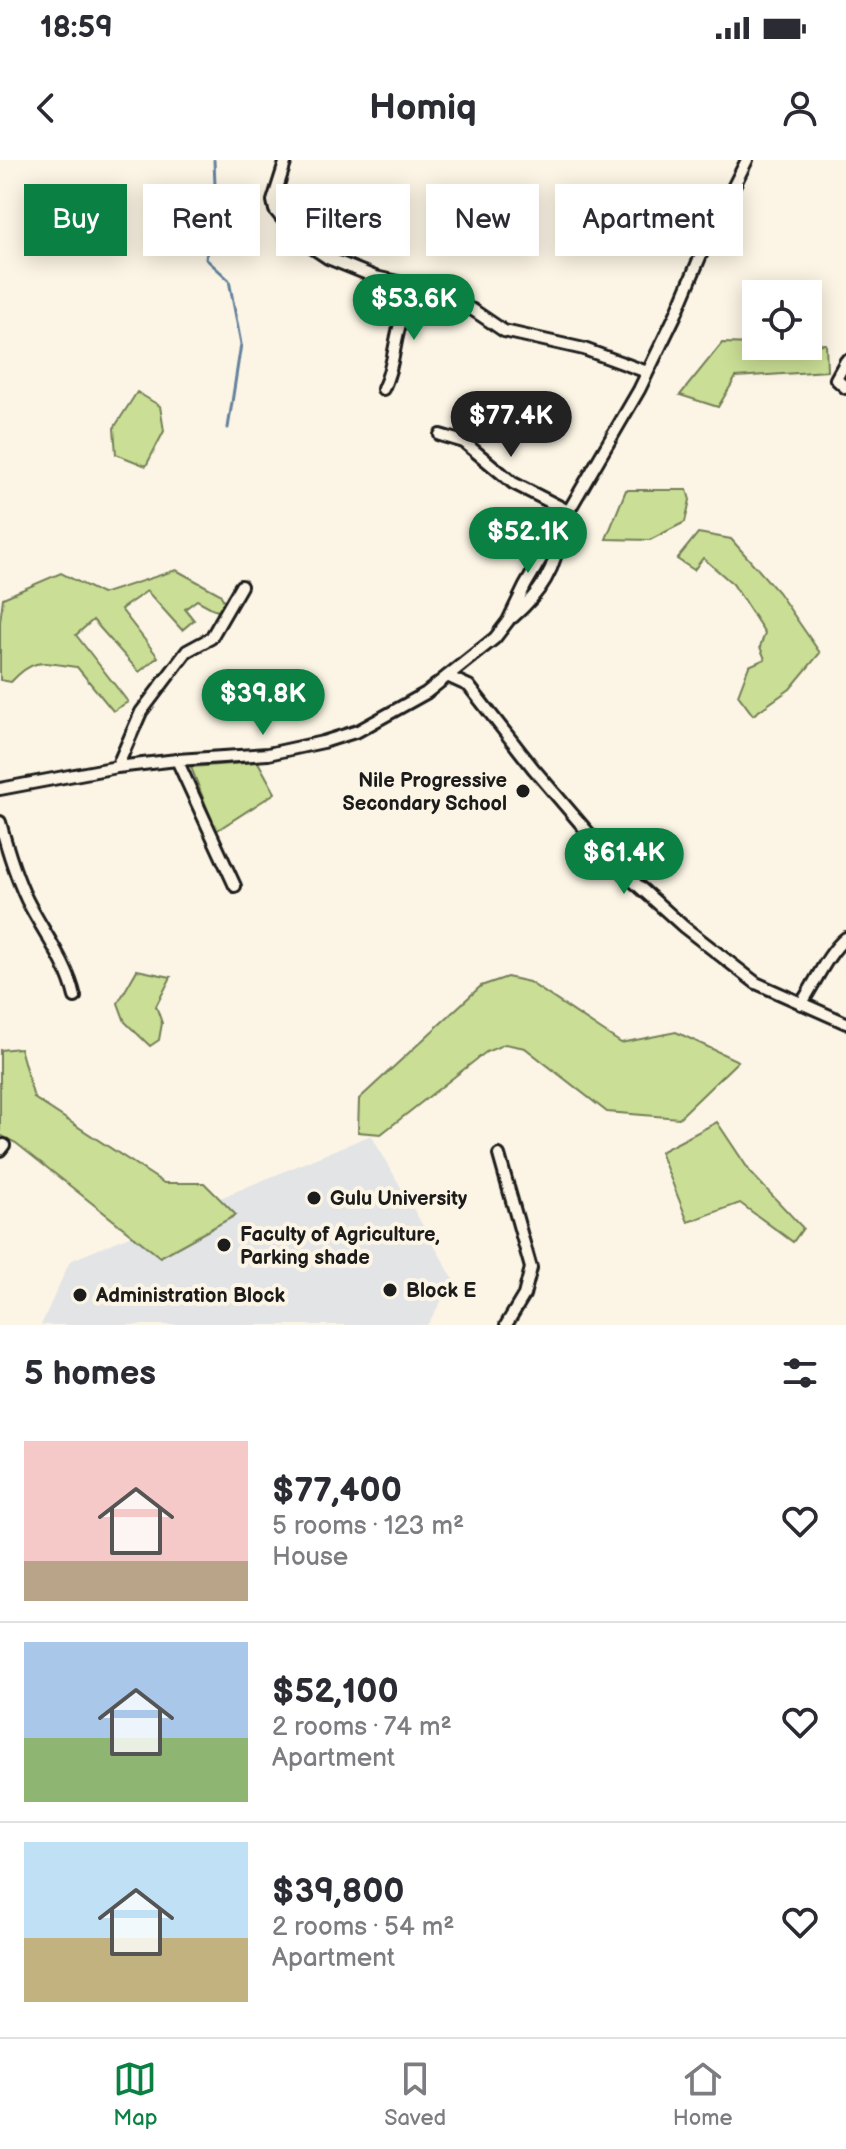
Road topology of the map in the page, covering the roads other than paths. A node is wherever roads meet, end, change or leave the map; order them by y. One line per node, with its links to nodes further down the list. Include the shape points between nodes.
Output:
1 (286, 160): 3 (street, via 273,201 280,219 298,238 328,258)
2 (747, 160): 5 (street)
3 (413, 288): 5 (street, via 473,310 504,331 584,349); 7 (street)
4 (846, 361): 6 (street, via 836,379)
5 (647, 372): 9 (street)
6 (846, 388)
7 (383, 389)
8 (440, 435): 9 (street, via 464,442 507,479)
9 (568, 511): 11 (street, via 558,548 533,598)
10 (241, 586): 15 (street, via 211,638 187,651 141,712)
11 (468, 660): 12 (street); 13 (street)
12 (447, 676): 13 (street); 14 (street, via 378,721 323,742 268,754)
13 (469, 686): 21 (street, via 624,873 745,977)
14 (177, 760): 15 (street); 18 (street)
15 (117, 767): 16 (street)
16 (0, 789)
17 (0, 822): 20 (street, via 27,900)
18 (235, 886)
19 (846, 938): 21 (street, via 832,951)
20 (75, 997)
21 (801, 1004): 22 (street)
22 (846, 1023)
23 (499, 1155): 24 (street, via 531,1268 524,1295)
24 (506, 1325)

